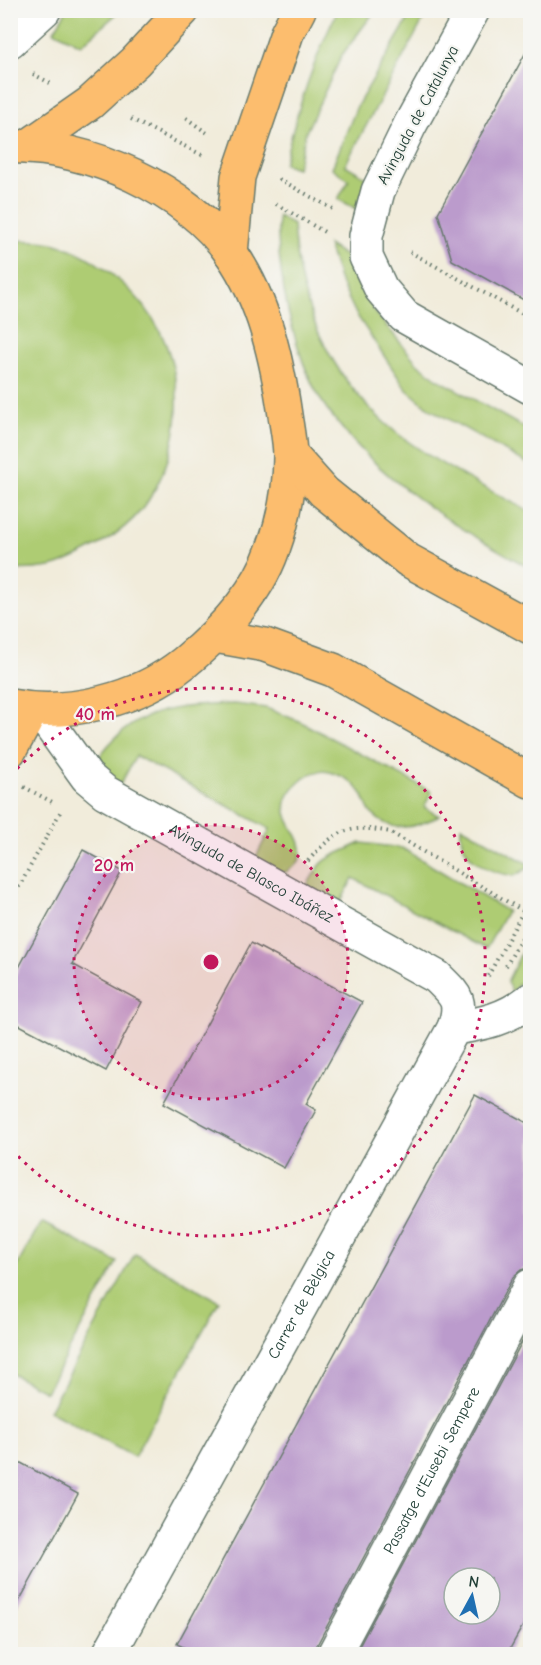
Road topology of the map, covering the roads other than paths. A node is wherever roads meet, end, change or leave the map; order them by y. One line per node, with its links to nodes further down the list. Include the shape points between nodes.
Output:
1 (44, 10): 5 (street)
2 (183, 10): 6 (main road, via 90,103)
3 (299, 10): 7 (main road, via 287,33 238,177)
4 (473, 10): 8 (street, Avinguda de Catalunya, via 378,191 367,243 381,289 404,316)
5 (10, 41)
6 (19, 147): 7 (main road, via 79,157 122,170 165,191 199,218)
7 (231, 253): 9 (main road, via 255,298 275,358)
8 (531, 387)
9 (290, 454): 10 (main road, via 324,492 408,560); 11 (main road, via 283,517 272,551 249,592)
10 (531, 627)
11 (215, 636): 12 (main road, via 167,677 131,694 87,706); 14 (main road, via 265,645 333,670)
12 (27, 709): 13 (main road); 16 (street, Avinguda de Blasco Ibáñez, via 105,792 437,977 456,997 459,1012)
13 (10, 750)
14 (531, 781)
15 (531, 1000): 16 (street, via 489,1023)
16 (454, 1028): 18 (street, Carrer de Bèlgica)
17 (531, 1286): 19 (street, Passatge d'Eusebi Sempere)
18 (109, 1654)
19 (334, 1654)

